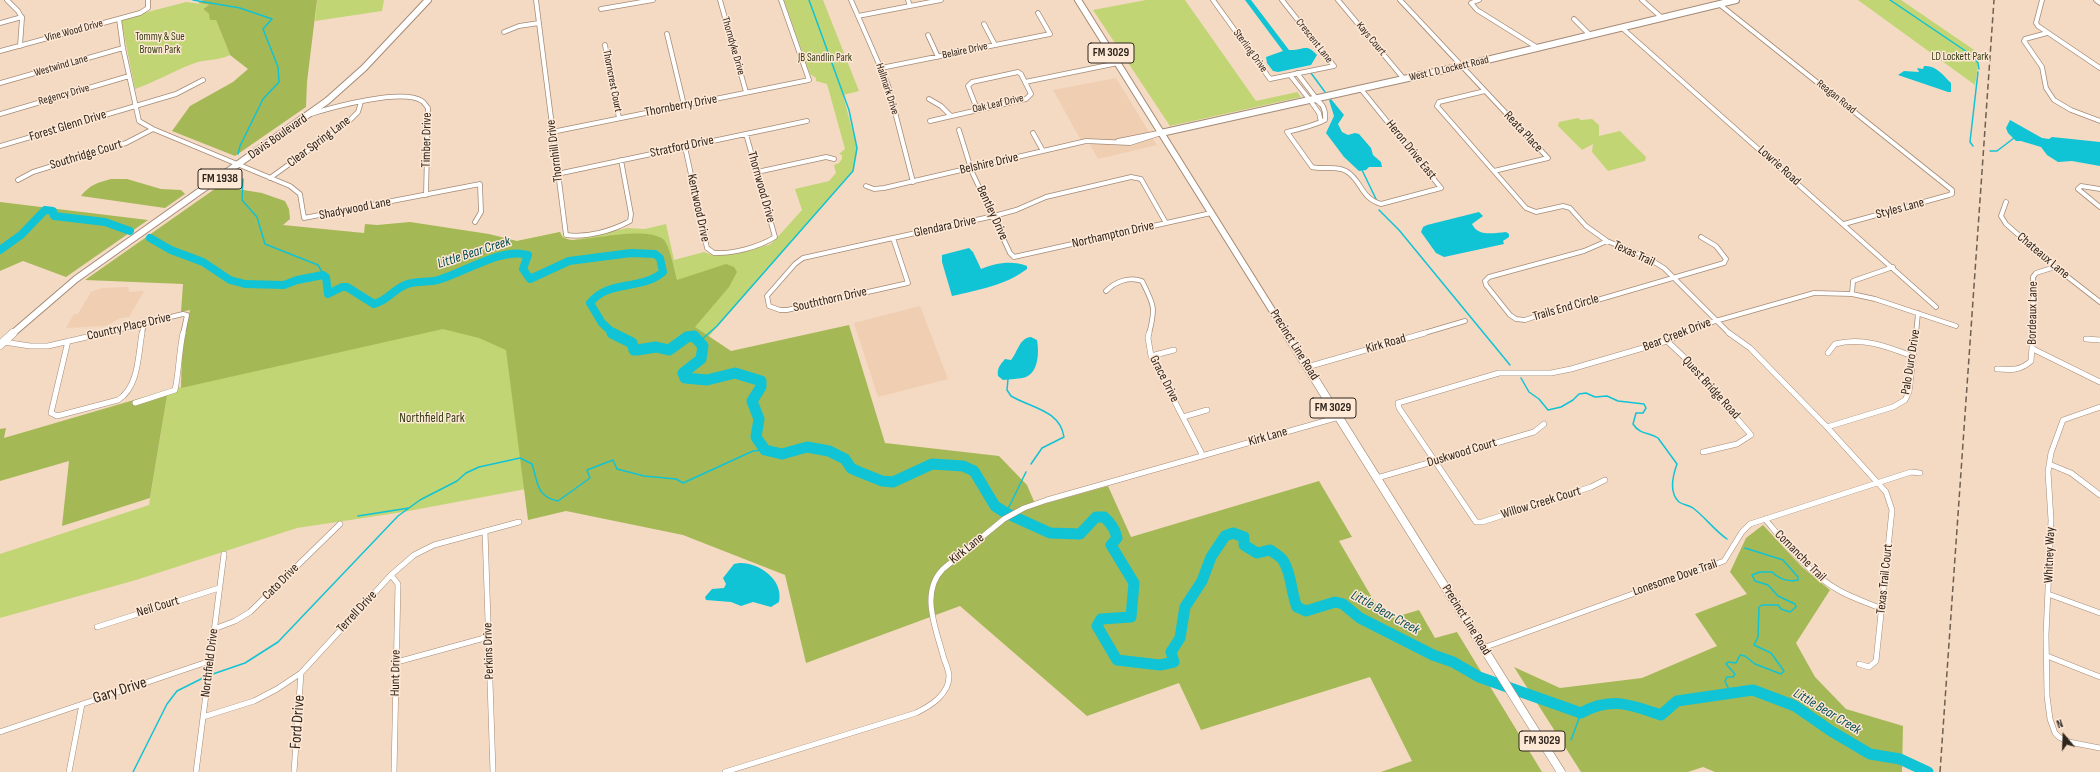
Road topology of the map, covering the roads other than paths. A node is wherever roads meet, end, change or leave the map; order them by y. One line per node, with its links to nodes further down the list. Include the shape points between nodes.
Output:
1 (7, 0): 27 (street)
2 (148, 0): 29 (street, Vine Wood Drive, via 147,10)
3 (428, 0): 61 (main road, Davis Boulevard / FM 1938, via 364,68)
4 (536, 0): 32 (street, Thornhill Drive)
5 (653, 0): 24 (street)
6 (720, 0): 60 (street, Thorndyke Drive)
7 (780, 0): 60 (street, Thornberry Drive, via 809,80)
8 (851, 0): 26 (street, Hallmark Drive)
9 (908, 0): 23 (street)
10 (941, 0): 23 (street)
11 (1078, 0): 47 (main road, Precinct Line Road / FM 3029)
12 (1213, 0): 52 (street, Sterling Drive, via 1270,79)
13 (1282, 0): 51 (street, Crescent Lane, via 1334,66)
14 (1338, 0): 54 (street, Kays Court)
15 (1400, 0): 48 (street, Reata Place)
16 (1479, 0): 44 (street, via 1471,3 1486,17)
17 (1642, 0): 28 (street)
18 (1736, 0): 22 (main road, West L D Lockett Road)
19 (2042, 0): 36 (street, via 2036,23)
20 (2096, 0): 21 (street)
21 (2100, 3)
22 (1719, 4): 28 (main road, West L D Lockett Road); 98 (street, Reagan Road)
23 (910, 6): 26 (street)
24 (601, 9)
25 (1038, 13): 41 (street, Belaire Drive, via 1050,34)
26 (858, 16): 49 (street, Hallmark Drive)
27 (22, 17): 31 (street); 42 (street)
28 (1661, 17): 34 (main road, West L D Lockett Road)
29 (119, 19): 42 (street, Vine Wood Drive); 43 (street, Shadywood Lane)
30 (1574, 19): 39 (street)
31 (0, 23)
32 (539, 23): 35 (street); 79 (street, Thornhill Drive)
33 (984, 24): 41 (street)
34 (1621, 27): 39 (main road, West L D Lockett Road); 106 (street, Lowrie Road)
35 (504, 32)
36 (2047, 33): 50 (street); 75 (street, via 2024,41 2042,67 2049,94 2071,110)
37 (667, 34): 66 (street)
38 (928, 35): 46 (street)
39 (1590, 35): 44 (main road, West L D Lockett Road)
40 (605, 45): 72 (street, Thorncrest Court)
41 (995, 45): 46 (street, Belaire Drive)
42 (20, 46): 45 (street, Vine Wood Drive)
43 (123, 48): 53 (street, Shadywood Lane); 57 (street, Westwind Lane)
44 (1538, 48): 48 (main road, West L D Lockett Road)
45 (0, 52)
46 (938, 57): 49 (street, Belaire Drive)
47 (1118, 64): 56 (street, Oak Leaf Drive); 81 (main road, Precinct Line Road / FM 3029)
48 (1462, 66): 54 (main road, West L D Lockett Road); 59 (street, Reata Place)
49 (881, 68): 95 (street, Hallmark Drive)
50 (2100, 68)
51 (1297, 73): 52 (street, Sterling Drive); 63 (street)
52 (1290, 75): 63 (street)
53 (129, 76): 67 (street, Shadywood Lane); 69 (street, Regency Drive)
54 (1404, 79): 58 (main road, West L D Lockett Road)
55 (203, 80): 67 (street, Forest Glenn Drive, via 181,92)
56 (1026, 82): 68 (street, Oak Leaf Drive, via 1031,94 1028,98); 68 (street, via 1018,72 969,83)
57 (0, 83)
58 (1360, 88): 63 (main road, West L D Lockett Road); 76 (street, Heron Drive East, via 1442,188 1381,204 1368,199 1348,171 1334,167 1312,167 1286,132)
59 (1485, 91): 90 (street, Texas Trail, via 1439,102 1437,106); 90 (street, Reata Place, via 1548,158)
60 (746, 92): 66 (street, Thornberry Drive)
61 (332, 97): 65 (street, via 335,103); 70 (main road, Davis Boulevard / FM 1938)
62 (929, 99): 71 (street)
63 (1313, 99): 76 (street, via 1312,103 1319,113); 76 (street, via 1319,101 1326,112 1325,120); 81 (main road, West L D Lockett Road)
64 (361, 102): 65 (street, Timber Drive); 93 (street, Clear Spring Lane, via 358,112 348,122); 99 (street, Timber Drive, via 408,96 420,98 427,104)
65 (340, 105): 70 (street, Timber Drive)
66 (684, 105): 72 (street, Thornberry Drive)
67 (135, 106): 77 (street, Shadywood Lane, via 139,121); 83 (street, Forest Glenn Drive)
68 (978, 109): 71 (street, Oak Leaf Drive)
69 (0, 114)
70 (311, 114): 88 (main road, Davis Boulevard / FM 1938)
71 (951, 116): 74 (street, Oak Leaf Drive)
72 (619, 118): 79 (street, Thornberry Drive)
73 (807, 121): 82 (street, Stratford Drive)
74 (930, 121)
75 (2100, 121)
76 (1321, 122)
77 (153, 129): 88 (street, Shadywood Lane); 94 (street, Southridge Court, via 126,143 32,172)
78 (959, 130): 89 (street)
79 (552, 132): 92 (street, Thornhill Drive)
80 (1033, 133): 85 (street)
81 (1161, 133): 85 (street, Belshire Drive, via 1130,143 1086,141); 102 (main road, Precinct Line Road / FM 3029)
82 (746, 134): 84 (street, Stratford Drive); 91 (street, Thornwood Drive)
83 (0, 146)
84 (685, 147): 87 (street, Stratford Drive); 109 (street, Kentwood Drive, via 709,251 718,254)
85 (1043, 151): 89 (street, Belshire Drive)
86 (834, 159): 91 (street, via 826,157)
87 (622, 160): 92 (street, Stratford Drive); 92 (street, Thornhill Drive, via 630,221 621,226 576,236 566,235)
88 (239, 165): 93 (street, Shadywood Lane); 129 (main road, Davis Boulevard / FM 1938, via 76,279)
89 (971, 168): 95 (street, Belshire Drive); 103 (street, Bentley Drive)
90 (1494, 171): 110 (street, Texas Trail, via 1526,208 1536,212 1563,206 1570,208 1586,226)
91 (757, 172): 109 (street, Thornwood Drive, via 774,234)
92 (558, 174)
93 (270, 178): 99 (street, Shadywood Lane, via 299,192 303,199 301,213 304,218)
94 (18, 180)
95 (913, 182): 96 (street, Belshire Drive, via 879,189)
96 (866, 186)
97 (2100, 188): 101 (street, via 2081,186 2078,189)
98 (1952, 191): 106 (street, Styles Lane, via 1949,196)
99 (426, 195): 104 (street, Shadywood Lane, via 480,184 481,212)
100 (2006, 202): 113 (street, Chateaux Lane, via 2001,216 2006,224)
101 (2100, 207)
102 (1211, 213): 105 (street, Northampton Drive); 135 (main road, Precinct Line Road / FM 3029)
103 (994, 216): 105 (street, Glendara Drive, via 1046,197 1137,176); 107 (street, Glendara Drive); 111 (street, Bentley Drive)
104 (475, 222)
105 (1166, 223): 111 (street, Northampton Drive)
106 (1844, 224): 112 (street, Lowrie Road)
107 (893, 238): 116 (street, Glendara Drive, via 802,258); 116 (street, Souththorn Drive, via 908,283 787,310 769,306 766,300)
108 (1701, 238): 114 (street, via 1709,240 1724,255 1724,263)
109 (772, 240)
110 (1607, 241): 114 (street, Texas Trail, via 1654,261); 114 (street, Trails End Circle, via 1584,251 1489,277 1485,281 1486,285 1510,315 1516,320 1525,320)
111 (1014, 257)
112 (1893, 267): 117 (street, via 1853,281); 119 (street, Lowrie Road)
113 (2055, 267): 118 (street, Chateaux Lane); 130 (street, Bordeaux Lane, via 2036,273 2033,277)
114 (1673, 278): 121 (street, Texas Trail)
115 (1106, 291): 133 (street, Grace Drive, via 1112,285 1139,279 1142,281 1154,306 1148,338)
116 (771, 292)
117 (1852, 294): 120 (street, Bear Creek Drive); 121 (street, Bear Creek Drive, via 1805,294)
118 (2100, 302)
119 (1936, 307)
120 (1918, 313): 124 (street, Bear Creek Drive); 134 (street, Palo Duro Drive)
121 (1715, 320): 128 (street, Bear Creek Drive); 144 (street, Texas Trail, via 1730,335 1750,348)
122 (1465, 321): 135 (street, Kirk Road)
123 (144, 323): 127 (street, Country Place Drive); 127 (street, via 132,386 126,395 118,400 62,416 53,415 52,408); 138 (street, Country Place Drive, via 187,315 175,390)
124 (1956, 326)
125 (2086, 339): 126 (street)
126 (2100, 340)
127 (68, 341): 129 (street, Country Place Drive, via 39,346)
128 (1667, 341): 145 (street, Quest Bridge Road, via 1749,431 1750,437 1746,440); 147 (street, Bear Creek Drive, via 1560,371 1514,372 1487,376 1398,402 1399,408)
129 (2, 343)
130 (2033, 349): 136 (street, Bordeaux Lane, via 2031,361 2024,367 2016,370); 137 (street)
131 (1174, 350): 133 (street)
132 (1828, 353): 134 (street, via 1835,344 1856,341 1874,343)
133 (1151, 356): 141 (street, Grace Drive)
134 (1912, 356): 144 (street, Palo Duro Drive, via 1909,392 1905,400 1893,407)
135 (1308, 367): 142 (main road, Precinct Line Road / FM 3029)
136 (1997, 369)
137 (2100, 382)
138 (135, 403)
139 (2100, 407): 148 (street, Whitney Way, via 2064,420)
140 (1208, 410): 141 (street)
141 (1183, 417): 146 (street, Grace Drive)
142 (1339, 417): 146 (street, Kirk Lane); 150 (main road, Precinct Line Road / FM 3029)
143 (1544, 424): 147 (street, Duskwood Court, via 1534,432)
144 (1827, 427): 152 (street, Texas Trail)
145 (1703, 452)
146 (1203, 456): 183 (street, Kirk Lane, via 1016,511 943,569 931,590 932,613 949,676 948,687 938,700 916,713)
147 (1434, 461): 150 (street, Duskwood Court); 151 (street, Willow Creek Court, via 1476,522 1591,487)
148 (2049, 464): 153 (street, via 2072,473); 161 (street, Whitney Way, via 2051,526)
149 (1920, 473): 152 (street, Lonesome Dove Trail, via 1911,472)
150 (1377, 478): 167 (main road, Precinct Line Road / FM 3029)
151 (1605, 480)
152 (1877, 483): 154 (street, Lonesome Dove Trail); 162 (street, Texas Trail Court, via 1886,492 1892,510)
153 (2100, 495)
154 (1766, 519): 162 (street, Comanche Trail, via 1818,577 1849,596); 167 (street, Lonesome Dove Trail, via 1742,529 1730,555 1724,561)
155 (519, 522): 157 (street, Terrell Drive)
156 (340, 524): 165 (street, Cato Drive, via 250,612)
157 (485, 531): 159 (street, Terrell Drive, via 424,549); 166 (street, Perkins Drive)
158 (224, 554): 160 (street, Northfield Drive)
159 (391, 575): 170 (street, Hunt Drive, via 398,584); 172 (street, Terrell Drive)
160 (219, 588): 164 (street, Neil Court); 165 (street, Northfield Drive)
161 (2048, 594): 163 (street); 168 (street, Whitney Way)
162 (1882, 609): 171 (street, Texas Trail Court, via 1876,661 1870,667)
163 (2100, 613)
164 (97, 627)
165 (214, 629): 169 (street, Northfield Drive)
166 (488, 637): 170 (street); 182 (street, Perkins Drive)
167 (1483, 648): 184 (main road, Precinct Line Road / FM 3029)
168 (2047, 656): 173 (street); 177 (street, Whitney Way, via 2049,714 2053,730 2063,740)
169 (210, 661): 174 (street, Gary Drive); 175 (street, Northfield Drive)
170 (397, 662): 181 (street, Hunt Drive)
171 (1859, 664)
172 (301, 673): 175 (street, Terrell Drive, via 277,690 249,704); 180 (street, Ford Drive)
173 (2100, 677)
174 (82, 704): 176 (street, Gary Drive); 178 (street)
175 (203, 717): 179 (street, Northfield Drive)
176 (0, 732)
177 (2100, 748)
178 (69, 772)
179 (196, 772)
180 (294, 772)
181 (394, 772)
182 (493, 772)
183 (725, 772)
184 (1561, 772)

